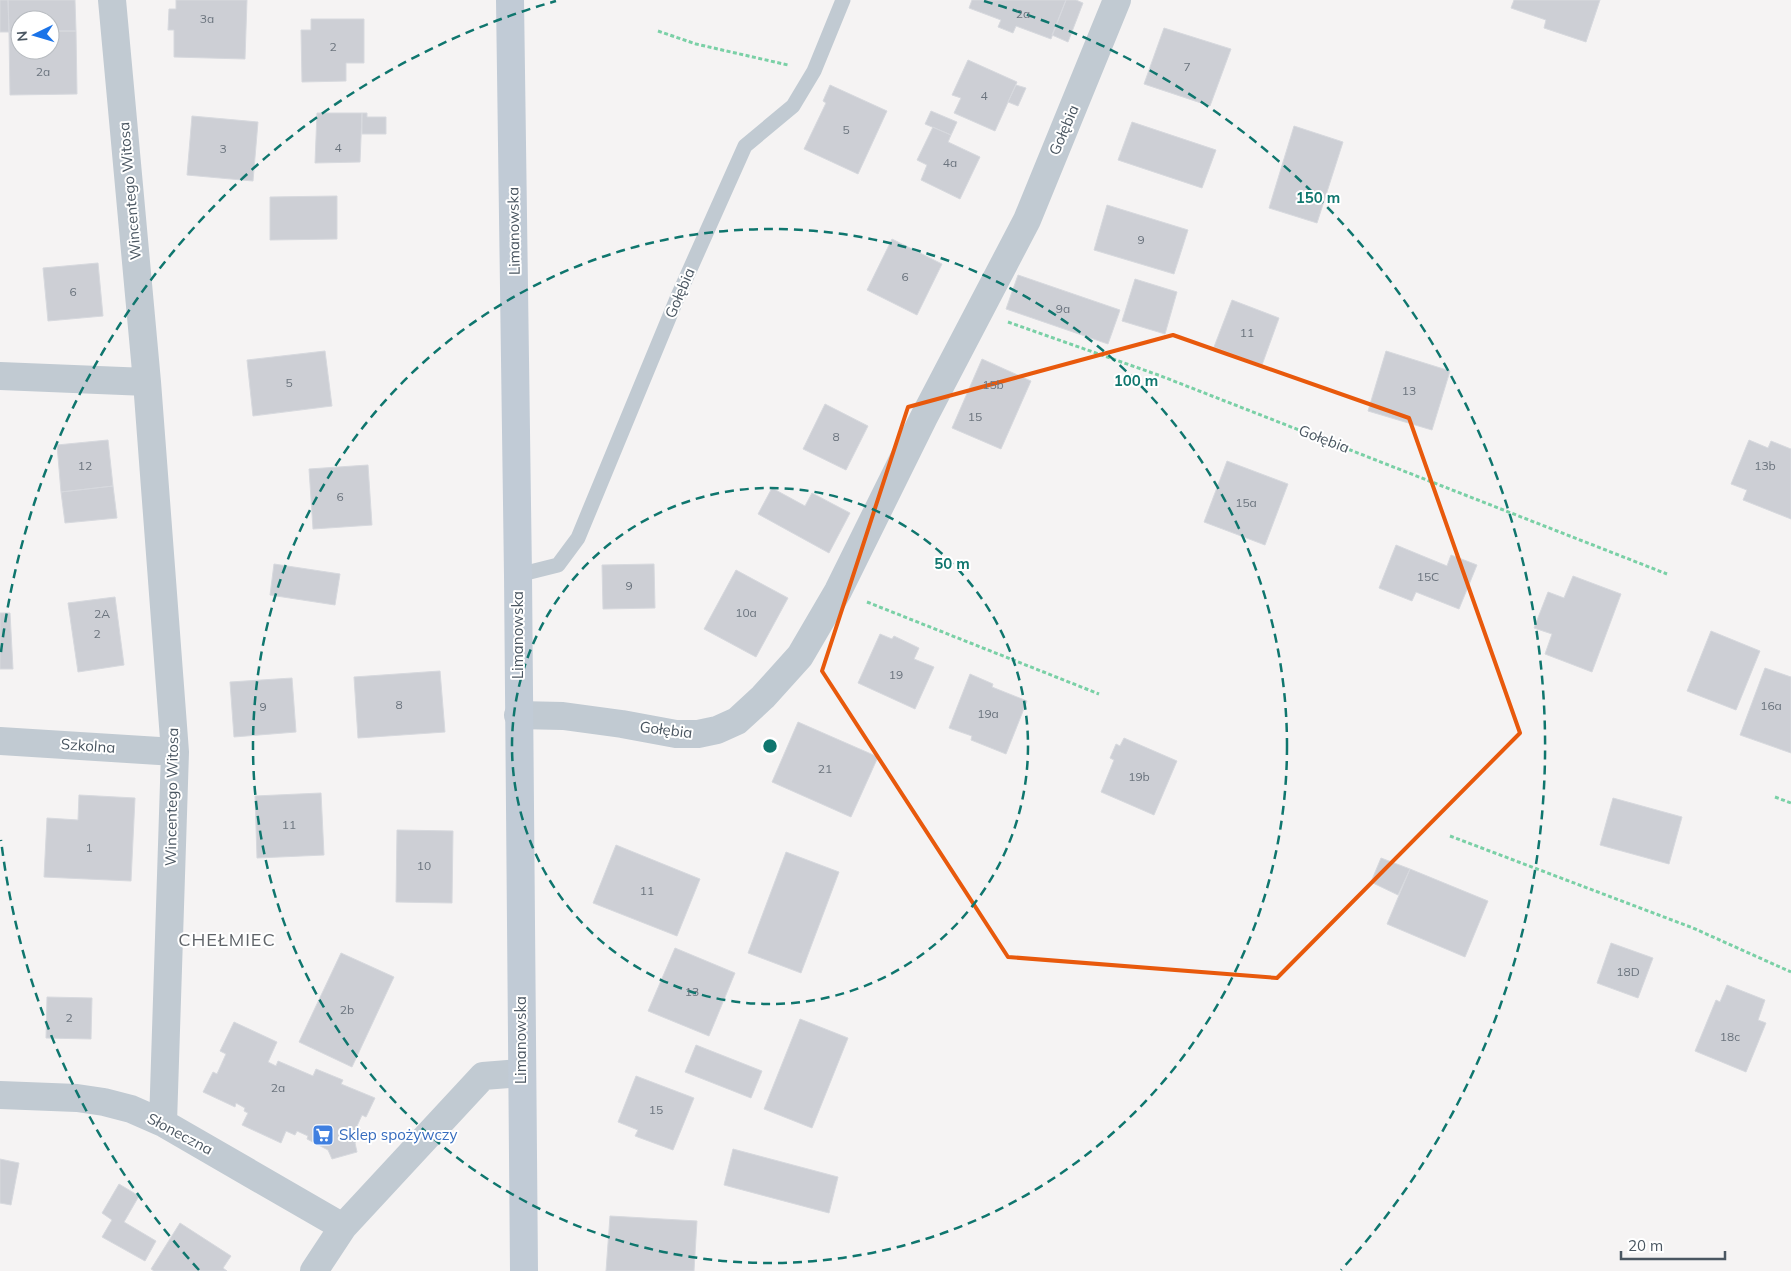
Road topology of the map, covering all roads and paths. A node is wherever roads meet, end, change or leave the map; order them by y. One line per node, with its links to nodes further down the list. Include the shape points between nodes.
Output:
1 (112, 0): 9 (street, Wincentego Witosa)
2 (510, 0): 11 (main road, Limanowska)
3 (843, 0): 6 (lane, Gołębia)
4 (1117, 0): 7 (street, Gołębia, via 1027,220)
5 (658, 31): 6 (path, via 696,44)
6 (814, 71): 11 (lane, Gołębia, via 793,106 745,146 678,296 578,538 558,565)
7 (979, 312): 10 (path, Gołębia, via 1196,390); 12 (street, Gołębia)
8 (0, 376): 9 (street)
9 (147, 382): 16 (street, Wincentego Witosa)
10 (1667, 574)
11 (518, 575): 14 (main road, Limanowska)
12 (838, 591): 13 (path); 14 (street, Gołębia, via 800,656 737,721 717,730 676,734 563,716)
13 (1099, 694)
14 (518, 716): 21 (main road, Limanowska)
15 (0, 741): 16 (street, Szkolna)
16 (175, 752): 23 (street, Wincentego Witosa)
17 (1775, 796): 18 (path)
18 (1791, 803)
19 (1450, 836): 20 (path, via 1693,928)
20 (1791, 972)
21 (521, 1073): 24 (street, via 483,1076); 26 (main road, Limanowska)
22 (0, 1095): 23 (street, Słoneczna, via 104,1102)
23 (163, 1123): 24 (street, Słoneczna)
24 (343, 1227): 25 (street)
25 (314, 1271)
26 (524, 1271)

